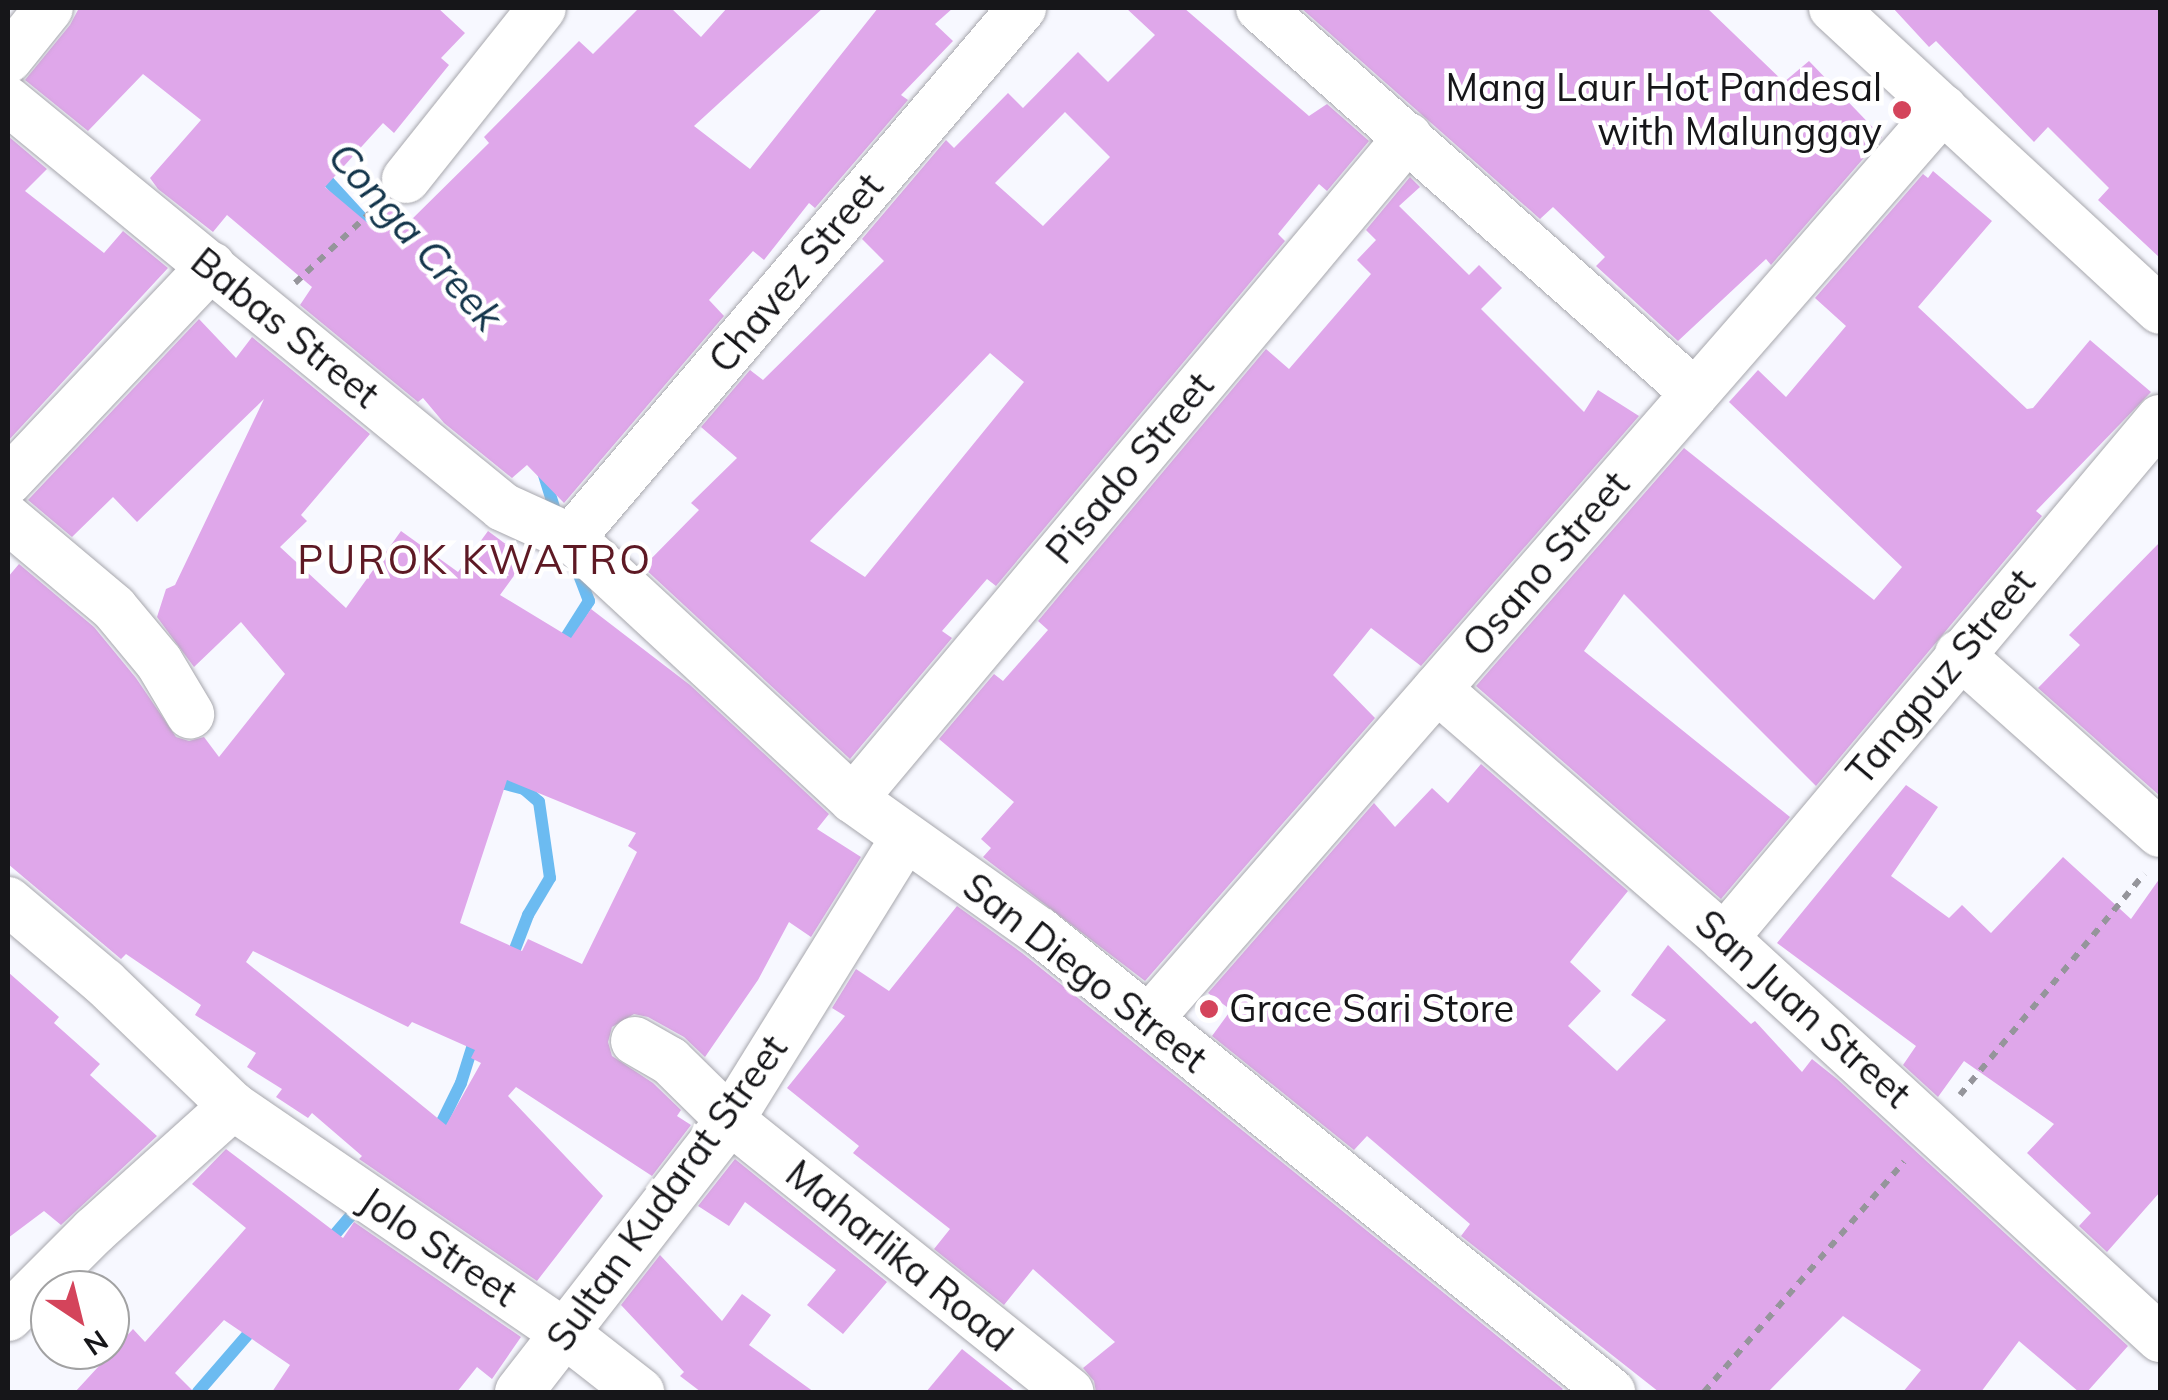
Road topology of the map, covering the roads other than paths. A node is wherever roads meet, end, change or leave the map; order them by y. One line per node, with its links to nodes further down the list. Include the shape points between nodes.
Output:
1 (49, 8): 6 (street)
2 (542, 8): 10 (street)
3 (1022, 8): 17 (street, Chavez Street)
4 (1260, 8): 9 (street)
5 (1833, 8): 8 (street)
6 (8, 59)
7 (8, 101): 11 (street, Babas Street)
8 (1943, 109): 12 (street); 13 (street, Osano Street)
9 (1408, 137): 13 (street); 21 (street, Pisado Street)
10 (392, 192)
11 (211, 266): 15 (street); 17 (street, Babas Street, via 503,507)
12 (2160, 310)
13 (1695, 393): 19 (street, Osano Street)
14 (2160, 420): 18 (street, Tangpuz Street)
15 (8, 481)
16 (8, 519): 20 (street, via 114,608)
17 (560, 534): 21 (street, San Diego Street)
18 (1959, 654): 23 (street); 25 (street, Tangpuz Street)
19 (1437, 689): 25 (street, San Juan Street); 26 (street, Osano Street)
20 (190, 714)
21 (853, 798): 22 (street, San Diego Street)
22 (905, 838): 26 (street, San Diego Street, via 1039,931); 29 (street, Sultan Kudarat Street)
23 (2155, 850)
24 (8, 901): 28 (street, Jolo Street)
25 (1724, 938): 32 (street, San Juan Street)
26 (1149, 1019): 36 (street, San Diego Street)
27 (635, 1041): 29 (street, Maharlika Road, via 670,1061)
28 (233, 1106): 30 (street); 31 (street, Jolo Street)
29 (730, 1120): 31 (street, Sultan Kudarat Street); 35 (street, Maharlika Road)
30 (8, 1317)
31 (567, 1335): 33 (street, Sultan Kudarat Street); 34 (street, Jolo Street)
32 (2160, 1338)
33 (519, 1392)
34 (640, 1392)
35 (1068, 1392)
36 (1611, 1392)

